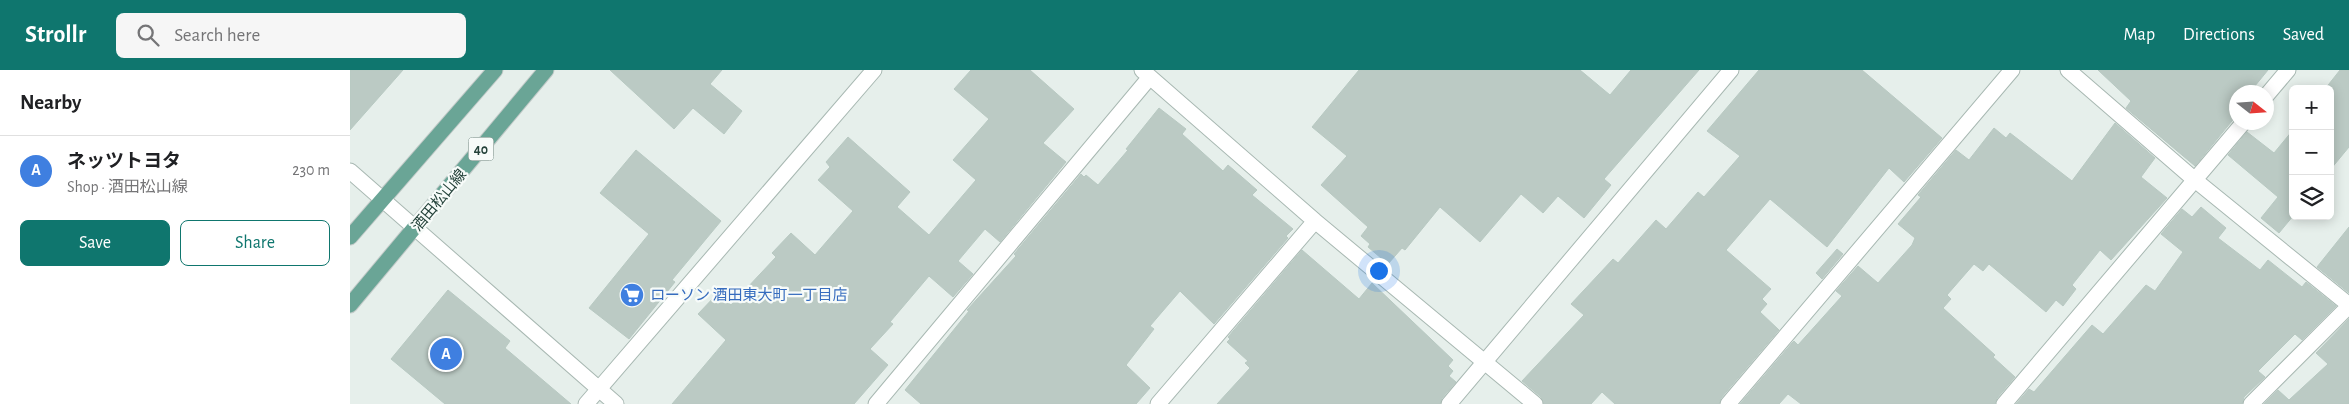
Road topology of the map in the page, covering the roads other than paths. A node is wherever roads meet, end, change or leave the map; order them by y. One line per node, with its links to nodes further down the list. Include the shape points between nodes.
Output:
1 (495, 70): 13 (main road)
2 (546, 70): 15 (main road, 酒田松山線 / 40)
3 (874, 70): 20 (street)
4 (1731, 70): 19 (street)
5 (2012, 70): 27 (street)
6 (2068, 70): 12 (street)
7 (2288, 70): 9 (street)
8 (1146, 73): 14 (street); 23 (street)
9 (2274, 87)
10 (2237, 130): 12 (street)
11 (350, 171): 13 (street)
12 (2195, 180): 18 (street); 28 (street)
13 (383, 199): 15 (street); 16 (main road)
14 (1315, 222): 19 (street); 24 (street)
15 (416, 228): 17 (main road, 酒田松山線 / 40); 20 (street)
16 (350, 237)
17 (350, 305)
18 (2349, 305): 29 (street)
19 (1485, 362): 25 (street); 26 (street)
20 (598, 389): 21 (street); 22 (street)
21 (586, 404)
22 (616, 404)
23 (876, 404)
24 (1158, 404)
25 (1449, 404)
26 (1535, 404)
27 (1728, 404)
28 (2004, 404)
29 (2250, 404)

